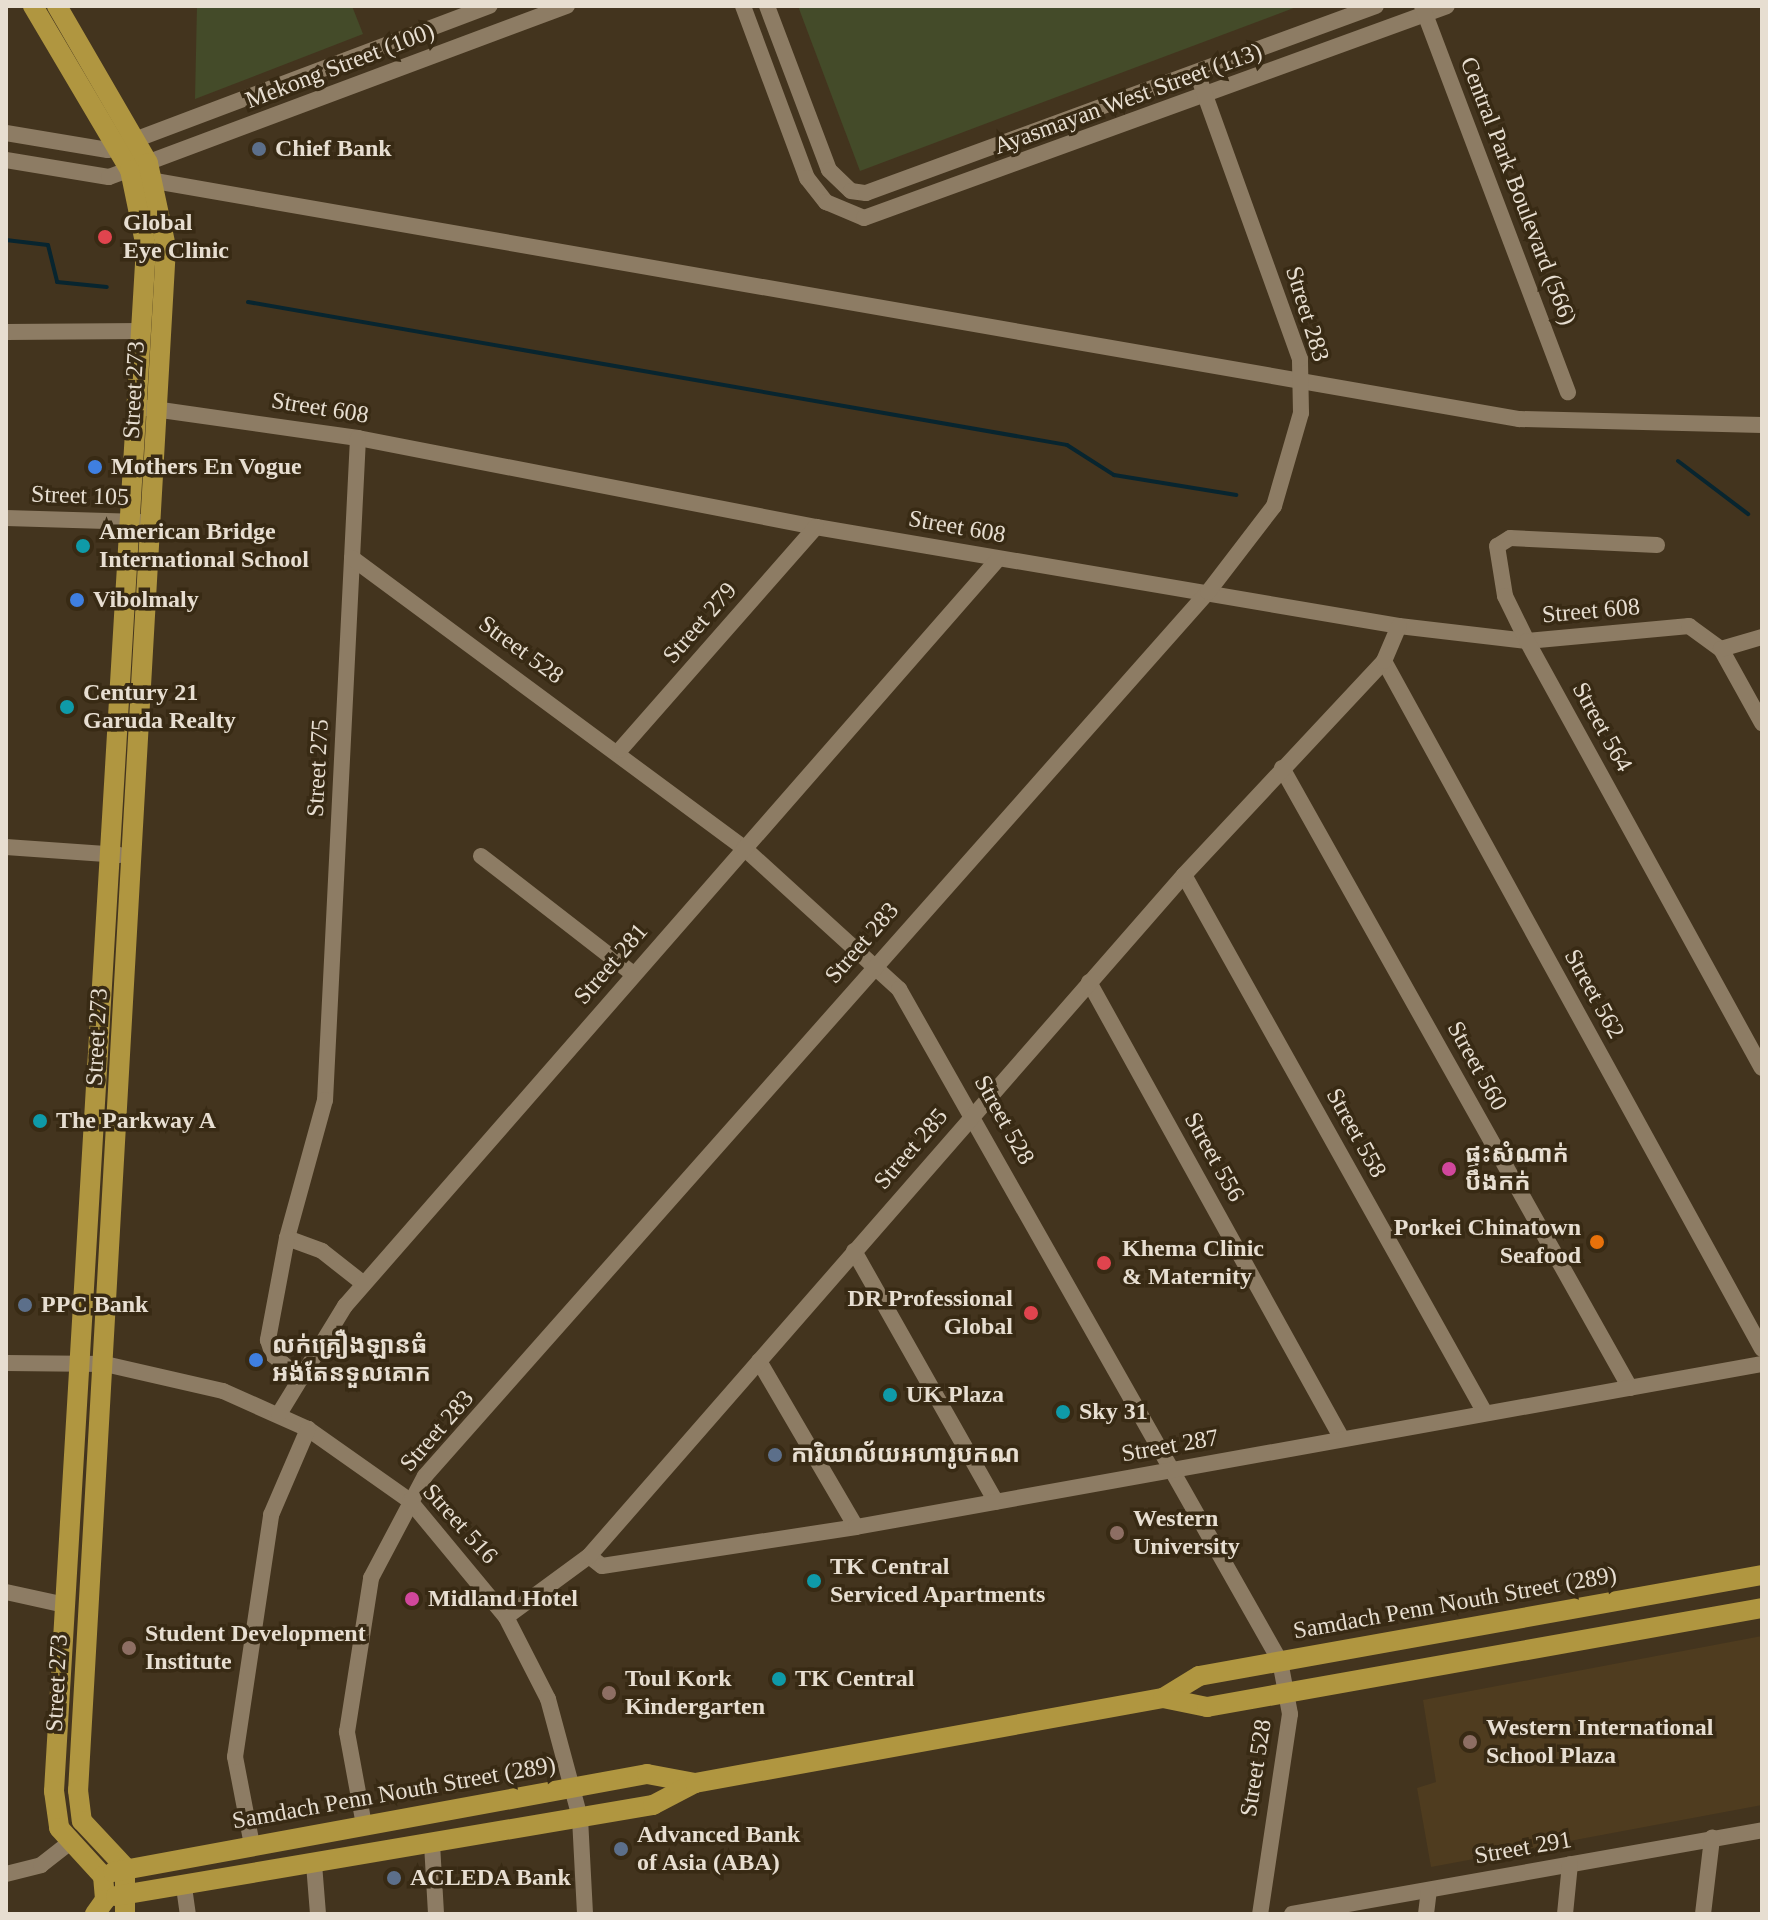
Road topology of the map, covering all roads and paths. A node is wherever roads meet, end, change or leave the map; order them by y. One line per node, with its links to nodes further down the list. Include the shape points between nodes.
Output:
1 (33, 6): 14 (main road)
2 (57, 6): 14 (main road)
3 (490, 6): 14 (street, Mekong Street (100))
4 (567, 6): 17 (street, Mekong Street (100))
5 (743, 6): 15 (street, Ayasmayan West Street (113), via 807,178 826,202 864,218 886,214)
6 (767, 6): 13 (street, Ayasmayan West Street (113), via 838,182 851,191 882,191)
7 (1376, 6): 10 (street, Ayasmayan West Street (113))
8 (1447, 6): 9 (street, Ayasmayan West Street (113))
9 (1424, 10): 11 (street, Ayasmayan West Street (113)); 21 (street, Central Park Boulevard (566))
10 (1197, 73): 11 (street, Street 283); 13 (street, Ayasmayan West Street (113))
11 (1205, 95): 15 (street, Ayasmayan West Street (113)); 20 (street, Street 283)
12 (6, 133): 14 (street)
13 (1033, 134): 15 (street)
14 (127, 142): 17 (main road)
15 (1041, 157)
16 (6, 160): 17 (street, via 109,177)
17 (142, 175): 18 (main road, Street 273); 20 (street); 23 (main road, Street 273, via 166,247)
18 (142, 331): 19 (street); 22 (main road, Street 273)
19 (6, 332)
20 (1302, 382): 24 (street, via 1519,419); 33 (street, Street 283, via 1293,457 1274,506)
21 (1568, 392)
22 (137, 408): 23 (street, Street 608); 27 (main road, Street 273)
23 (159, 409): 25 (street, Street 608); 28 (main road, Street 273)
24 (1762, 425)
25 (358, 438): 29 (street, Street 608); 31 (street, Street 275)
26 (6, 518): 27 (street, Street 105)
27 (131, 521): 28 (street, Street 105); 39 (main road, Street 273)
28 (152, 523): 40 (main road, Street 273)
29 (816, 527): 32 (street, Street 608); 42 (street, Street 279)
30 (1657, 545): 36 (street, Street 564, via 1510,538 1497,546 1505,596)
31 (352, 558): 42 (street, Street 528); 55 (street, Street 275, via 325,1100)
32 (998, 559): 33 (street, Street 608); 45 (street, Street 281)
33 (1208, 592): 34 (street, Street 608); 50 (street, Street 283)
34 (1399, 626): 36 (street, Street 608); 38 (street, Street 285)
35 (1762, 637): 37 (street)
36 (1527, 641): 37 (street, Street 608, via 1689,626); 53 (street, Street 564)
37 (1721, 649): 41 (street)
38 (1384, 661): 43 (street, Street 285); 58 (street, Street 562)
39 (121, 697): 40 (main road); 46 (main road, Street 273)
40 (142, 699): 47 (main road, Street 273)
41 (1762, 723)
42 (620, 750): 45 (street, Street 528)
43 (1282, 768): 49 (street, Street 285); 65 (street, Street 560)
44 (6, 847): 46 (street)
45 (744, 848): 50 (street, Street 528); 51 (street, Street 281)
46 (112, 854): 47 (street); 61 (main road, Street 273)
47 (134, 856): 62 (main road, Street 273)
48 (481, 856): 51 (street)
49 (1184, 875): 52 (street, Street 285); 66 (street, Street 558)
50 (875, 964): 54 (street, Street 528, via 899,989); 71 (street, Street 283)
51 (633, 974): 57 (street, Street 281)
52 (1089, 982): 54 (street, Street 285); 69 (street, Street 556)
53 (1762, 1068)
54 (974, 1114): 56 (street, Street 285); 70 (street, Street 528)
55 (287, 1238): 57 (street, via 322,1251); 64 (street, Street 275, via 268,1340 273,1355)
56 (854, 1251): 59 (street, Street 285); 72 (street)
57 (364, 1284): 64 (street, Street 281)
58 (1762, 1349)
59 (759, 1361): 73 (street); 74 (street, Street 285)
60 (6, 1363): 61 (street, Street 516)
61 (82, 1363): 62 (street, Street 516); 77 (main road, Street 273)
62 (105, 1364): 67 (street, Street 516, via 223,1391); 94 (main road, Street 273, via 78,1809)
63 (1762, 1364): 65 (street, Street 287)
64 (297, 1376): 67 (street, Street 281)
65 (1630, 1388): 66 (street, Street 287)
66 (1485, 1413): 69 (street, Street 287)
67 (279, 1414): 68 (street, Street 516)
68 (308, 1429): 71 (street, Street 516); 91 (street, via 271,1515 235,1757)
69 (1342, 1439): 70 (street, Street 287)
70 (1168, 1470): 72 (street, Street 287); 80 (street, Street 528)
71 (410, 1501): 79 (street, Street 516); 86 (street, Street 283, via 371,1578 347,1732)
72 (996, 1502): 73 (street, Street 287)
73 (856, 1527): 74 (street, Street 287, via 602,1566)
74 (589, 1556): 79 (street, Street 285)
75 (1762, 1575): 80 (main road, Samdach Penn Nouth Street (289))
76 (6, 1592): 77 (street)
77 (65, 1605): 89 (main road, Street 273, via 54,1791 59,1828)
78 (1762, 1608): 81 (main road, Samdach Penn Nouth Street (289))
79 (506, 1617): 84 (street, Street 516, via 548,1699)
80 (1280, 1661): 81 (street, Street 528); 82 (main road, Samdach Penn Nouth Street (289), via 1199,1676)
81 (1286, 1692): 82 (main road, Samdach Penn Nouth Street (289), via 1207,1707); 105 (street, Street 528, via 1290,1714)
82 (1163, 1698): 83 (main road, Samdach Penn Nouth Street (289))
83 (695, 1783): 84 (main road, Samdach Penn Nouth Street (289), via 647,1774); 85 (main road, Samdach Penn Nouth Street (289), via 653,1805)
84 (574, 1788): 85 (street, Street 516); 86 (main road, Samdach Penn Nouth Street (289))
85 (580, 1818): 90 (main road, Samdach Penn Nouth Street (289)); 104 (street, Street 516)
86 (364, 1825): 91 (main road, Samdach Penn Nouth Street (289))
87 (1762, 1830): 88 (street, Street 291)
88 (1712, 1838): 93 (street, Street 291); 109 (street)
89 (70, 1842): 95 (street, via 41,1865); 96 (main road, Street 273)
90 (432, 1844): 92 (main road, Samdach Penn Nouth Street (289)); 103 (street)
91 (252, 1845): 94 (main road, Samdach Penn Nouth Street (289))
92 (314, 1864): 97 (main road, Samdach Penn Nouth Street (289)); 102 (street)
93 (1570, 1864): 98 (street, Street 291); 108 (street)
94 (125, 1867): 96 (main road, Samdach Penn Nouth Street (289)); 99 (main road, Street 273)
95 (6, 1874)
96 (105, 1886): 99 (main road, Samdach Penn Nouth Street (289)); 100 (main road)
97 (184, 1887): 99 (main road, Samdach Penn Nouth Street (289)); 101 (street)
98 (1429, 1890): 106 (street, Street 291); 107 (street)
99 (127, 1905)
100 (95, 1914)
101 (188, 1914)
102 (318, 1914)
103 (436, 1914)
104 (585, 1914)
105 (1260, 1914)
106 (1292, 1914)
107 (1426, 1914)
108 (1565, 1914)
109 (1703, 1914)

